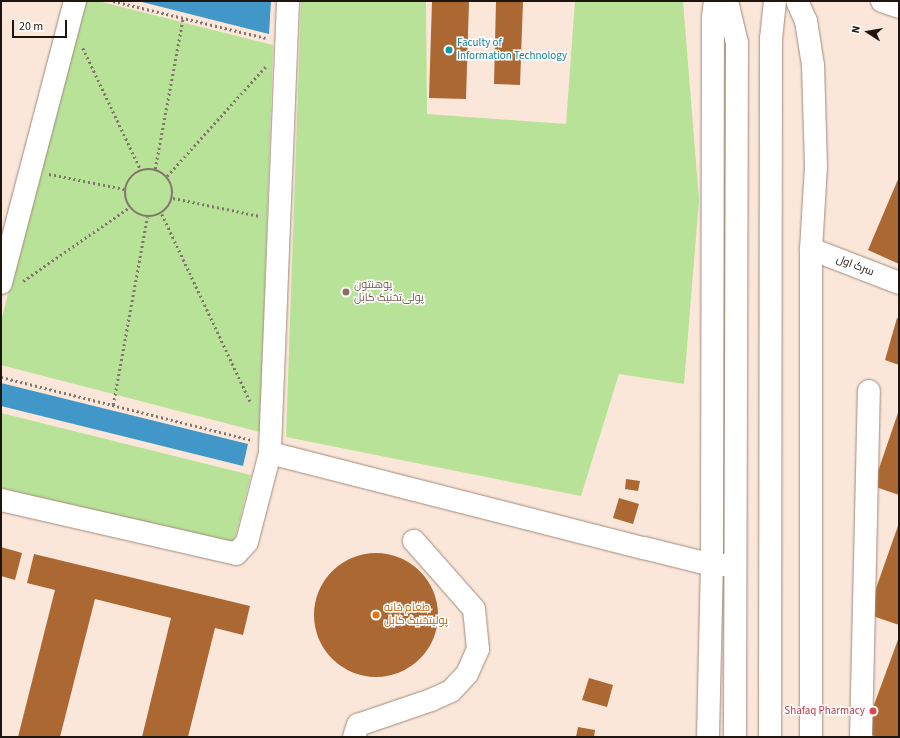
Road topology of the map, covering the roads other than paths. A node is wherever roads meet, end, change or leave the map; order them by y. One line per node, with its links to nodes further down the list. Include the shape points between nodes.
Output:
1 (288, 1): 13 (street)
2 (715, 1): 16 (street)
3 (727, 1): 17 (street, via 737,43)
4 (775, 1): 21 (street, via 771,40)
5 (797, 1): 9 (street, via 806,21 813,65 816,166)
6 (882, 1): 7 (street)
7 (899, 7)
8 (73, 11): 10 (street, via 31,170)
9 (811, 250): 11 (street, سرک‌ اول); 22 (street)
10 (11, 283)
11 (899, 283)
12 (870, 391): 23 (street)
13 (270, 449): 14 (street, via 246,542 236,554); 16 (street, via 644,548)
14 (1, 500)
15 (414, 541): 18 (street, via 474,609 478,649 467,674 451,691 358,725)
16 (712, 563): 17 (street); 19 (street)
17 (735, 566): 20 (street)
18 (354, 737)
19 (708, 737)
20 (735, 737)
21 (770, 737)
22 (811, 737)
23 (861, 737)

